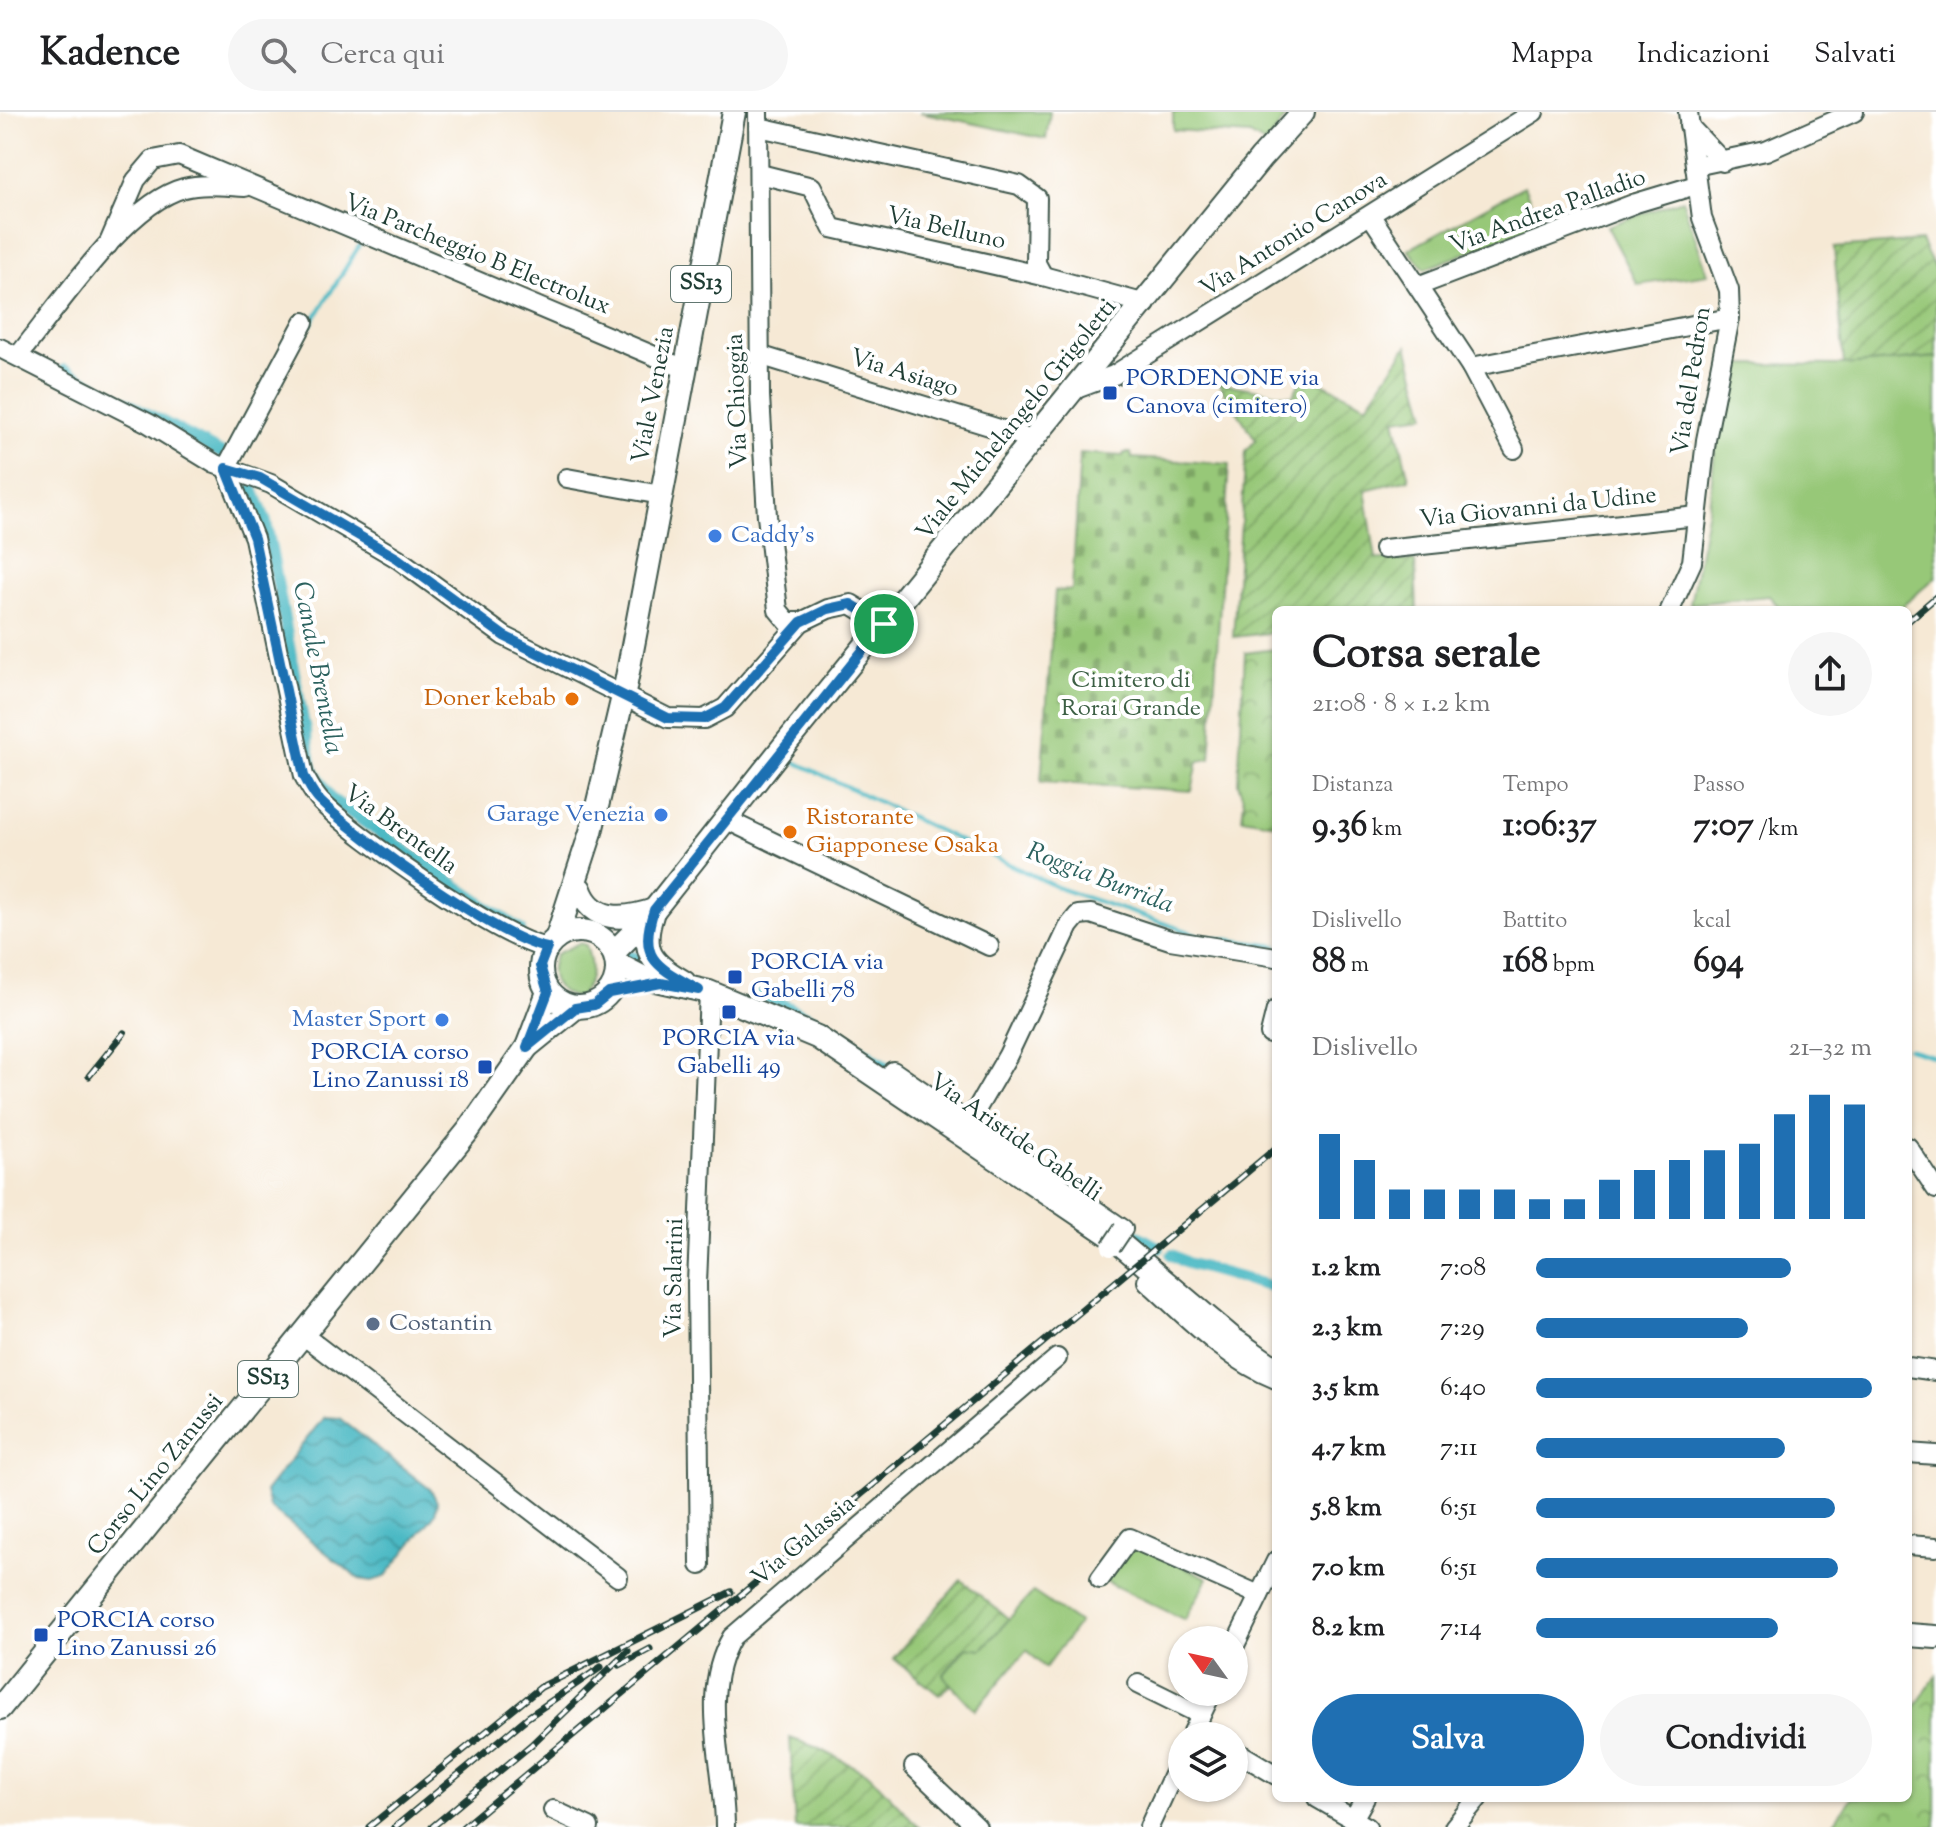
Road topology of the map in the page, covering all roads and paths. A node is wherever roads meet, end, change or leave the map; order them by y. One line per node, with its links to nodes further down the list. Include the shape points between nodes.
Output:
1 (734, 112): 23 (main road, Viale Venezia / SS13)
2 (1303, 112): 16 (main road, Viale Michelangelo Grigoletti)
3 (1534, 112): 13 (street, Via Antonio Canova)
4 (1854, 112): 7 (street, via 1766,151)
5 (1689, 119): 7 (street); 8 (street, Via del Pedron)
6 (758, 120): 9 (street, Via Chioggia); 14 (street, via 1019,185 1037,198 1036,263)
7 (1723, 162): 8 (street)
8 (1695, 166): 10 (street, Via del Pedron)
9 (760, 174): 14 (street, Via Belluno, via 812,187 832,228); 20 (street, Via Chioggia)
10 (1696, 185): 15 (street, Via Andrea Palladio); 17 (street, Via del Pedron, via 1702,218 1729,290)
11 (250, 187): 12 (street, Via Parcheggio B Electrolux, via 183,188); 12 (street, Via Parcheggio B Electrolux, via 179,155 153,160 136,180); 23 (street, Via Parcheggio B Electrolux)
12 (138, 203): 21 (street, Via Parcheggio B Electrolux)
13 (1371, 216): 15 (street); 24 (street, Via Antonio Canova, via 1114,375)
14 (1043, 276): 16 (street, Via Belluno)
15 (1418, 286): 22 (street)
16 (1146, 304): 24 (main road, Viale Michelangelo Grigoletti)
17 (1730, 318): 22 (street); 30 (street, Via del Pedron)
18 (304, 322): 27 (street)
19 (0, 348): 21 (street)
20 (759, 355): 25 (street, Via Asiago); 33 (street, Via Chioggia, via 778,610 788,622)
21 (18, 356): 27 (street)
22 (1471, 367): 26 (street)
23 (685, 369): 29 (main road, Viale Venezia / SS13)
24 (1076, 389): 25 (main road, Viale Michelangelo Grigoletti)
25 (1035, 440): 34 (main road, Viale Michelangelo Grigoletti)
26 (1514, 449)
27 (230, 461): 35 (street, via 397,558 504,636); 41 (street, Via Brentella, via 254,538 304,776 318,800 499,929)
28 (567, 478): 29 (street)
29 (661, 495): 35 (main road, Viale Venezia / SS13)
30 (1697, 516): 31 (street, Via Giovanni da Udine); 32 (street, Via del Pedron, via 1692,562)
31 (1384, 549)
32 (1672, 606)
33 (801, 622): 34 (street, via 851,604); 35 (street, via 725,708 704,719 668,718)
34 (884, 624): 36 (main road, Viale Michelangelo Grigoletti)
35 (624, 691): 37 (main road, SS13)
36 (725, 819): 39 (main road); 42 (street)
37 (584, 854): 38 (main road); 41 (main road)
38 (580, 889): 39 (main road, via 587,906 606,916); 40 (main road)
39 (654, 910): 40 (main road, via 626,927); 44 (main road); 46 (main road, Via Aristide Gabelli, via 645,942 655,962)
40 (593, 933): 41 (main road, via 567,932); 44 (main road)
41 (552, 942): 47 (main road, via 540,966)
42 (989, 946)
43 (1272, 956): 53 (street, via 1170,940 1081,914 1069,926)
44 (615, 958): 45 (main road, Via Aristide Gabelli); 48 (main road, via 617,974)
45 (661, 983): 46 (main road, Via Aristide Gabelli); 48 (main road, Via Aristide Gabelli)
46 (704, 991): 53 (main road, Via Aristide Gabelli, via 817,1037); 67 (street, Via Salarini, via 697,1283)
47 (548, 992): 49 (main road); 52 (main road, Corso Lino Zanussi)
48 (609, 993): 49 (main road, via 594,1005)
49 (575, 1008): 52 (main road, Corso Lino Zanussi)
50 (1272, 1026): 51 (street)
51 (1270, 1034)
52 (527, 1047): 57 (main road, Corso Lino Zanussi / SS13, via 468,1131)
53 (970, 1132): 53 (street, bridge, via 967,1149 1111,1247 1123,1229); 59 (main road, Via Aristide Gabelli, via 1111,1236)
54 (1912, 1153): 55 (street)
55 (1936, 1189)
56 (1147, 1281): 62 (street, via 1210,1338)
57 (303, 1335): 69 (street); 76 (main road, Corso Lino Zanussi / SS13)
58 (1057, 1358): 89 (street, Via Galassia, via 732,1637 717,1669 714,1696)
59 (1272, 1366)
60 (1912, 1368): 61 (street)
61 (1936, 1371)
62 (1272, 1377)
63 (1912, 1453): 64 (street)
64 (1936, 1455)
65 (1912, 1545): 66 (street)
66 (1936, 1547)
67 (700, 1565)
68 (1272, 1569): 71 (street)
69 (618, 1577)
70 (1100, 1579): 71 (street, via 1130,1538)
71 (1259, 1595): 72 (street)
72 (1244, 1626)
73 (1912, 1635): 74 (main road)
74 (1936, 1637)
75 (1138, 1684): 77 (street)
76 (0, 1708)
77 (1190, 1722)
78 (1248, 1756): 80 (street)
79 (914, 1767): 90 (street)
80 (1272, 1767)
81 (1168, 1788): 87 (street)
82 (1324, 1802): 86 (street)
83 (1364, 1802): 86 (street)
84 (1475, 1802): 91 (street)
85 (553, 1810): 88 (street)
86 (1360, 1823)
87 (1152, 1826)
88 (589, 1827)
89 (725, 1827)
90 (977, 1827)
91 (1454, 1827)

